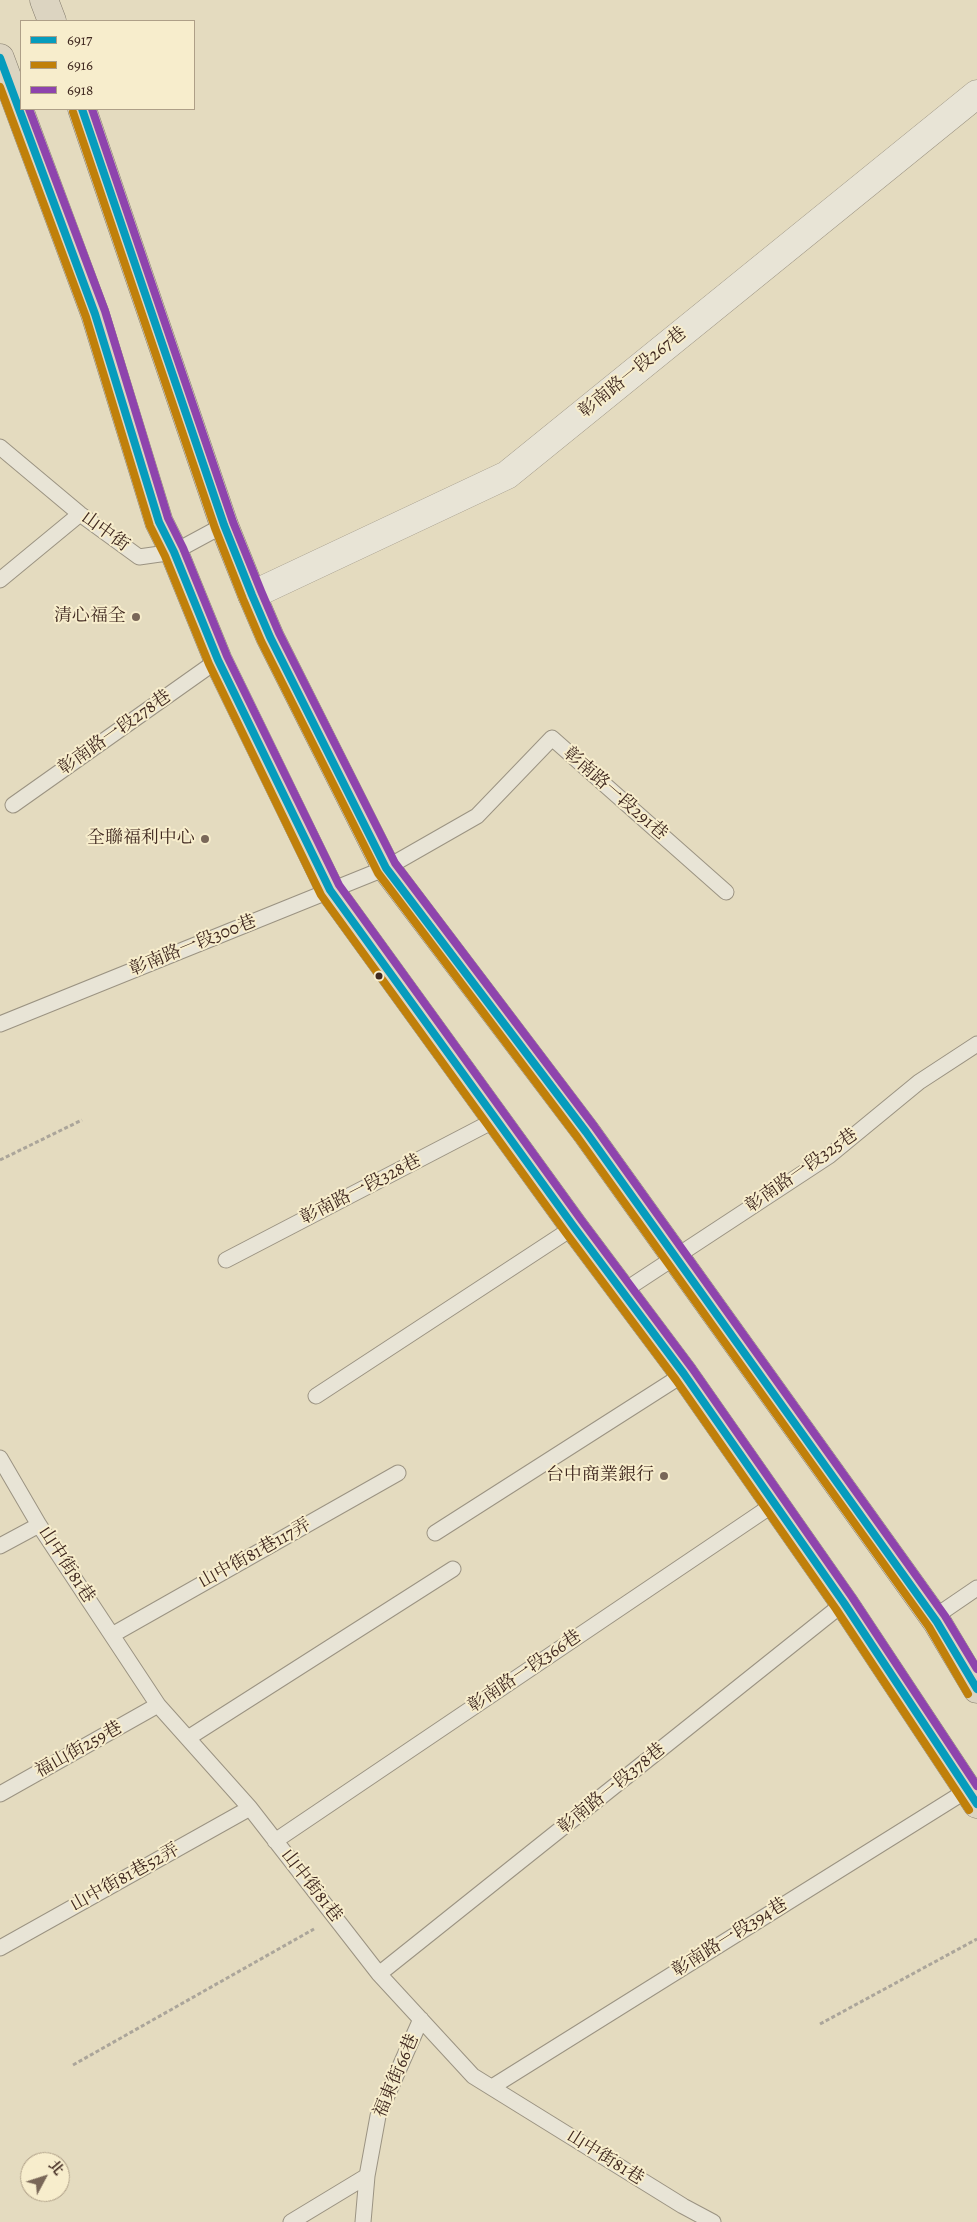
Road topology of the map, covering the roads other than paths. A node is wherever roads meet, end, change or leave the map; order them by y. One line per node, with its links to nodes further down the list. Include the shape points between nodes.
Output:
1 (44, 0): 2 (main road)
2 (52, 20)
3 (0, 58): 9 (main road, via 95,314 159,522)
4 (977, 94): 11 (street, 彰南路一段267巷, via 507,475)
5 (82, 110): 8 (main road)
6 (0, 447): 7 (lane, 山中街)
7 (80, 514): 9 (lane, 山中街, via 139,557); 10 (lane)
8 (224, 525): 9 (lane, 山中街); 11 (main road)
9 (174, 552): 12 (main road)
10 (0, 580)
11 (252, 595): 14 (main road, via 274,646)
12 (218, 660): 13 (lane, 彰南路一段278巷); 15 (main road)
13 (12, 806)
14 (386, 868): 15 (lane, 彰南路一段300巷); 16 (lane, 彰南路一段291巷, via 477,816 552,738); 21 (main road, via 586,1132)
15 (330, 890): 17 (lane, 彰南路一段300巷); 19 (main road)
16 (726, 892)
17 (0, 1024)
18 (977, 1044): 21 (lane, 彰南路一段325巷, via 918,1082 829,1156)
19 (497, 1119): 20 (main road); 22 (lane, 彰南路一段328巷)
20 (574, 1228): 23 (main road); 25 (lane)
21 (676, 1258): 23 (lane, 彰南路一段325巷); 35 (main road)
22 (226, 1260)
23 (622, 1292): 24 (main road)
24 (684, 1374): 28 (main road); 30 (lane)
25 (316, 1396)
26 (0, 1458): 29 (lane, 山中街81巷)
27 (398, 1473): 36 (lane, 山中街81巷117弄)
28 (774, 1504): 34 (main road); 43 (lane, 彰南路一段366巷)
29 (40, 1525): 31 (lane); 36 (lane, 山中街81巷)
30 (434, 1533)
31 (0, 1546)
32 (453, 1569): 39 (lane)
33 (977, 1588): 35 (lane)
34 (844, 1603): 41 (main road); 45 (lane, 彰南路一段378巷)
35 (933, 1618): 37 (main road)
36 (112, 1635): 38 (lane, 山中街81巷)
37 (977, 1689)
38 (158, 1705): 39 (lane, 山中街81巷); 40 (lane, 福山街259巷)
39 (188, 1738): 42 (lane, 山中街81巷)
40 (0, 1794)
41 (973, 1797): 47 (lane, 彰南路一段394巷)
42 (250, 1808): 43 (lane, 山中街81巷); 44 (lane, 山中街81巷52弄)
43 (275, 1841): 45 (lane, 山中街81巷)
44 (0, 1948)
45 (379, 1974): 46 (lane, 山中街81巷)
46 (421, 2019): 47 (lane, 山中街81巷, via 473,2076); 48 (lane, 福東街66巷, via 378,2116)
47 (492, 2087): 51 (lane, 山中街81巷)
48 (367, 2176): 49 (lane); 50 (lane, 福東街66巷)
49 (291, 2222)
50 (364, 2222)
51 (713, 2222)

